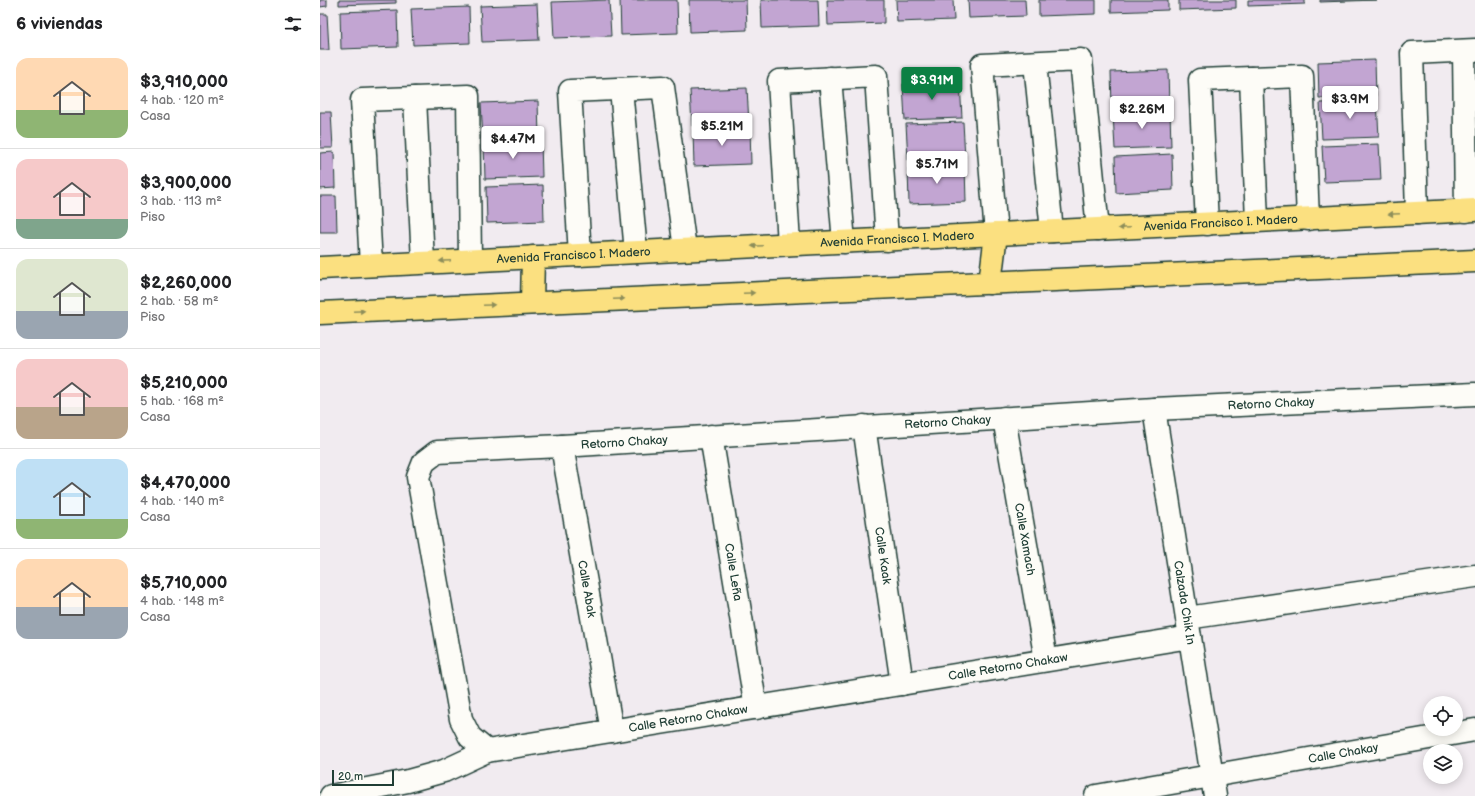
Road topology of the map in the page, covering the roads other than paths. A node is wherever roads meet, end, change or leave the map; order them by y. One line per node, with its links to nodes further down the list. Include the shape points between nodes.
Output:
1 (1470, 50): 7 (street); 8 (street, via 1412,53)
2 (1035, 62): 12 (street, via 1081,60); 13 (street); 14 (street, via 982,65)
3 (830, 78): 15 (street, via 876,76); 16 (street); 17 (street, via 780,81)
4 (1251, 78): 9 (street, via 1302,76); 10 (street); 11 (street, via 1200,80)
5 (621, 89): 18 (street, via 663,87); 19 (street); 20 (street, via 570,91)
6 (415, 98): 22 (street, via 468,96); 24 (street); 25 (street, via 362,100)
7 (1470, 210): 8 (main road, Avenida Francisco I. Madero)
8 (1417, 213): 9 (main road, Avenida Francisco I. Madero, one-way to 9)
9 (1308, 219): 10 (main road, Avenida Francisco I. Madero)
10 (1257, 221): 11 (main road, Avenida Francisco I. Madero)
11 (1207, 224): 12 (main road, Avenida Francisco I. Madero, one-way to 12)
12 (1098, 229): 13 (main road, Avenida Francisco I. Madero)
13 (1052, 231): 14 (main road, Avenida Francisco I. Madero)
14 (996, 234): 15 (main road, Avenida Francisco I. Madero); 27 (main road)
15 (887, 240): 16 (main road, Avenida Francisco I. Madero)
16 (844, 242): 17 (main road, Avenida Francisco I. Madero)
17 (788, 244): 18 (main road, Avenida Francisco I. Madero, one-way to 18)
18 (685, 250): 19 (main road, Avenida Francisco I. Madero)
19 (636, 252): 20 (main road, Avenida Francisco I. Madero)
20 (580, 255): 21 (main road, Avenida Francisco I. Madero)
21 (533, 257): 22 (main road, Avenida Francisco I. Madero); 28 (main road)
22 (470, 260): 24 (main road, Avenida Francisco I. Madero, one-way to 24)
23 (1475, 261): 27 (main road)
24 (423, 262): 25 (main road, Avenida Francisco I. Madero)
25 (371, 265): 26 (main road, Avenida Francisco I. Madero)
26 (320, 268)
27 (990, 283): 28 (main road, one-way to 27)
28 (532, 303): 29 (main road, one-way to 28)
29 (320, 313)
30 (1475, 394): 31 (street, Retorno Chakay)
31 (1154, 409): 32 (street, Retorno Chakay); 37 (street, Calzada Chik In)
32 (1004, 418): 33 (street, Retorno Chakay); 38 (street, Calle Xamach)
33 (864, 426): 34 (street, Retorno Chakay); 39 (street, Calle Kaak)
34 (711, 436): 35 (street, Retorno Chakay); 40 (street, Calle Leña)
35 (562, 446): 42 (street, Calle Abak); 43 (street, Retorno Chakay, via 437,452 424,462 418,477 461,719 470,737)
36 (1475, 576): 37 (street, Calle Retorno Chakaw)
37 (1188, 628): 38 (street, Calle Retorno Chakaw); 44 (street, Calzada Chik In)
38 (1046, 660): 39 (street, Calle Retorno Chakaw)
39 (902, 684): 40 (street, Calle Retorno Chakaw)
40 (756, 708): 42 (street, Calle Retorno Chakaw)
41 (1475, 730): 44 (street, Calle Chakay)
42 (612, 731): 43 (street, Calle Retorno Chakaw)
43 (487, 751): 45 (street, Calle Retorno Chakaw)
44 (1213, 786): 47 (street, Calle Chakay)
45 (412, 789): 46 (street, Calle Retorno Chakaw)
46 (331, 796)
47 (1096, 796)

